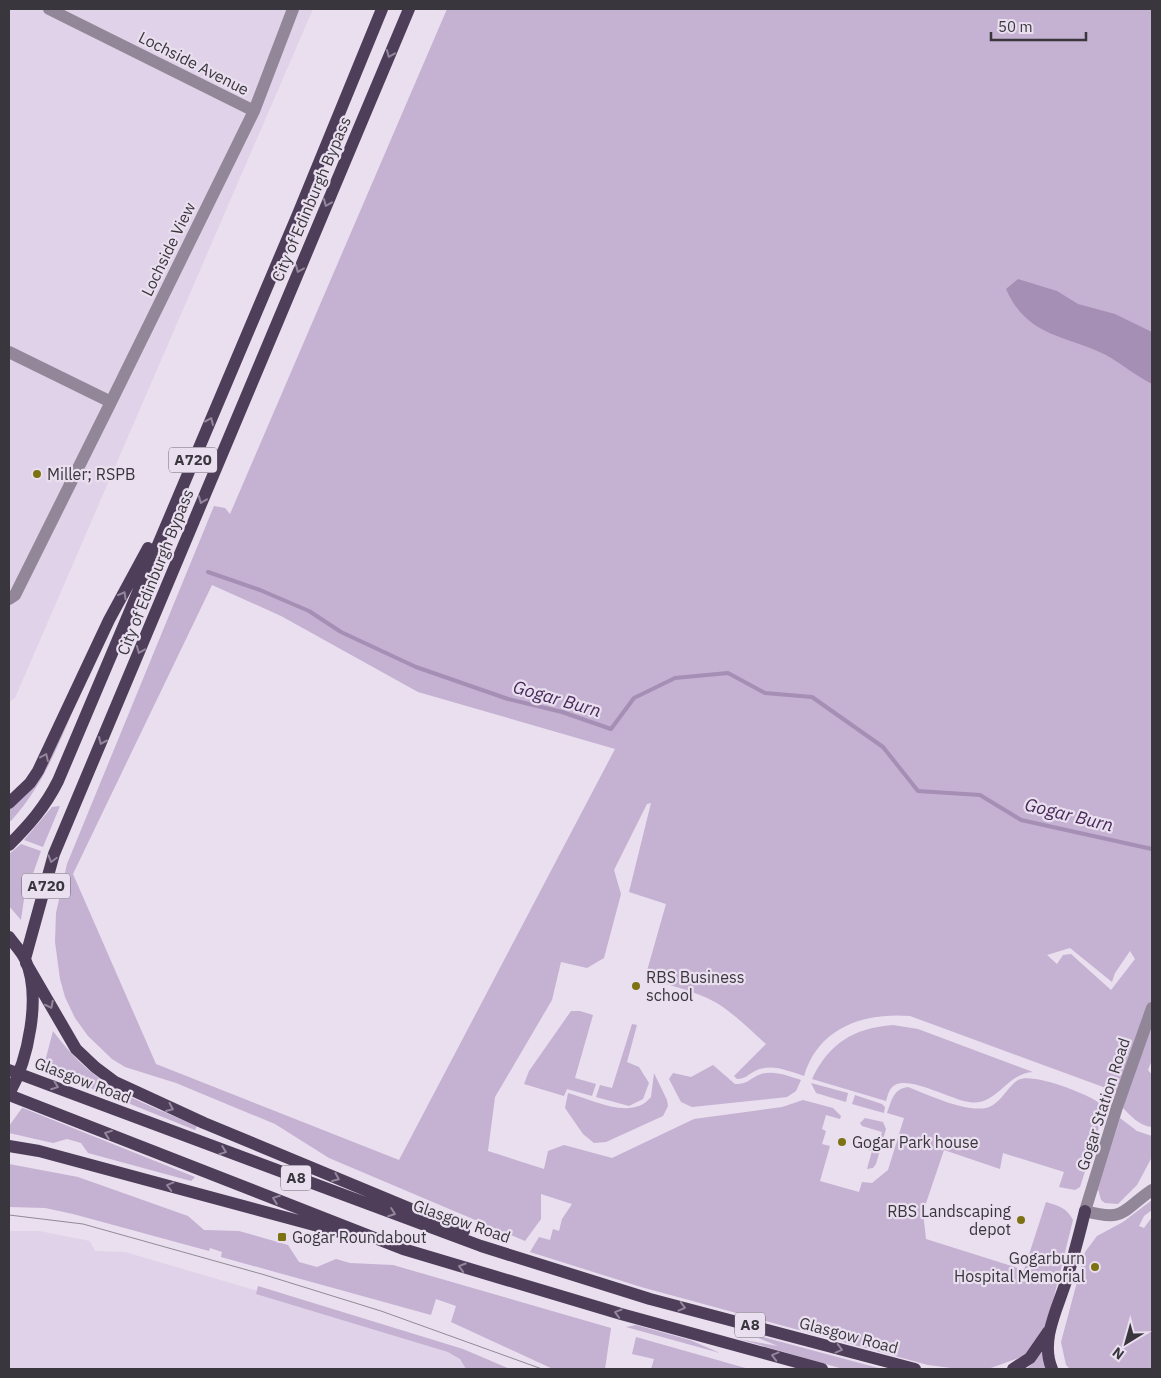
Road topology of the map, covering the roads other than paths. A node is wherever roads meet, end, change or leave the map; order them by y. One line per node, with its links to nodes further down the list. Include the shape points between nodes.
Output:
1 (49, 9): 5 (street, Lochside Avenue)
2 (293, 9): 5 (street, Lochside Avenue)
3 (382, 9): 8 (main road, City of Edinburgh Bypass / A720, one-way to 3)
4 (409, 9): 13 (main road, City of Edinburgh Bypass / A720, one-way to 13, via 54,854)
5 (254, 111): 7 (street, Lochside View)
6 (9, 354): 7 (street)
7 (111, 402): 9 (street, Lochside View, via 15,596)
8 (178, 494): 10 (main road, A720, one-way to 8, via 38,771 109,620); 11 (main road, City of Edinburgh Bypass / A720, via 58,781 36,817)
9 (9, 599)
10 (9, 803)
11 (9, 845)
12 (9, 937): 13 (main road)
13 (25, 961): 16 (main road, via 32,1003 31,1022 24,1058); 21 (main road, one-way to 21, via 76,1049 115,1082 204,1123)
14 (1152, 1008): 19 (street, Gogar Station Road)
15 (9, 1070): 21 (main road, Glasgow Road / A8, one-way to 21, via 472,1242)
16 (9, 1094): 20 (main road, A8, one-way to 16)
17 (9, 1146): 20 (main road, one-way to 17, via 39,1151)
18 (1152, 1190): 19 (street, via 1117,1216)
19 (1085, 1211): 22 (main road)
20 (403, 1249): 23 (main road, A8, one-way to 20)
21 (585, 1279): 24 (main road, Glasgow Road / A8, one-way to 24)
22 (1052, 1324): 25 (main road, via 1038,1350); 26 (main road, via 1048,1347)
23 (822, 1369)
24 (915, 1369)
25 (1013, 1369)
26 (1052, 1369)

